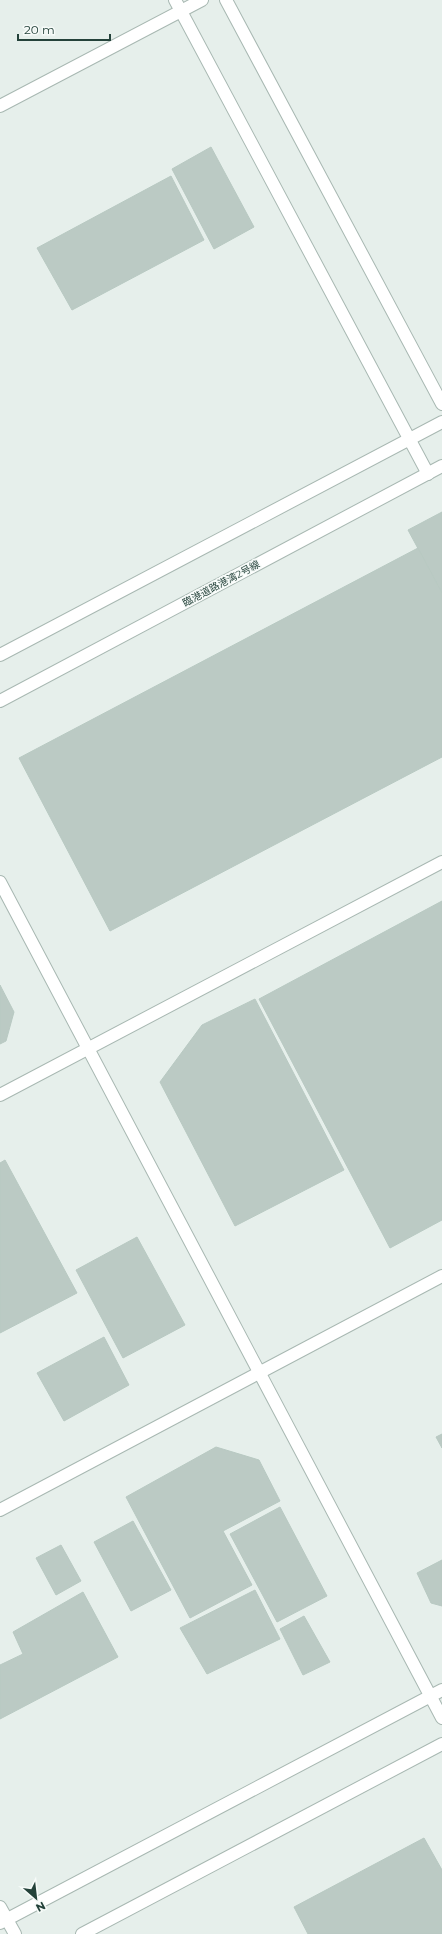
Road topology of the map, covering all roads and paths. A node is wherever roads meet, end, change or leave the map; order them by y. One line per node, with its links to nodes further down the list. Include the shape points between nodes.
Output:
1 (175, 0): 4 (street)
2 (202, 0): 4 (street)
3 (226, 0): 6 (street)
4 (181, 11): 5 (street); 8 (street)
5 (0, 106)
6 (442, 404)
7 (442, 422): 8 (street)
8 (408, 439): 10 (street); 11 (street)
9 (442, 466): 10 (street, 臨港道路港湾2号線)
10 (428, 474): 12 (street, 臨港道路港湾2号線)
11 (0, 655)
12 (0, 701)
13 (442, 862): 15 (street)
14 (0, 882): 15 (street)
15 (89, 1048): 16 (street); 18 (street)
16 (0, 1095)
17 (442, 1276): 18 (street)
18 (259, 1373): 19 (street); 21 (street)
19 (0, 1510)
20 (442, 1690): 21 (street)
21 (431, 1696): 22 (street); 25 (street)
22 (442, 1718)
23 (442, 1744): 27 (street)
24 (0, 1907): 25 (street)
25 (3, 1921): 26 (street)
26 (15, 1934)
27 (82, 1934)

